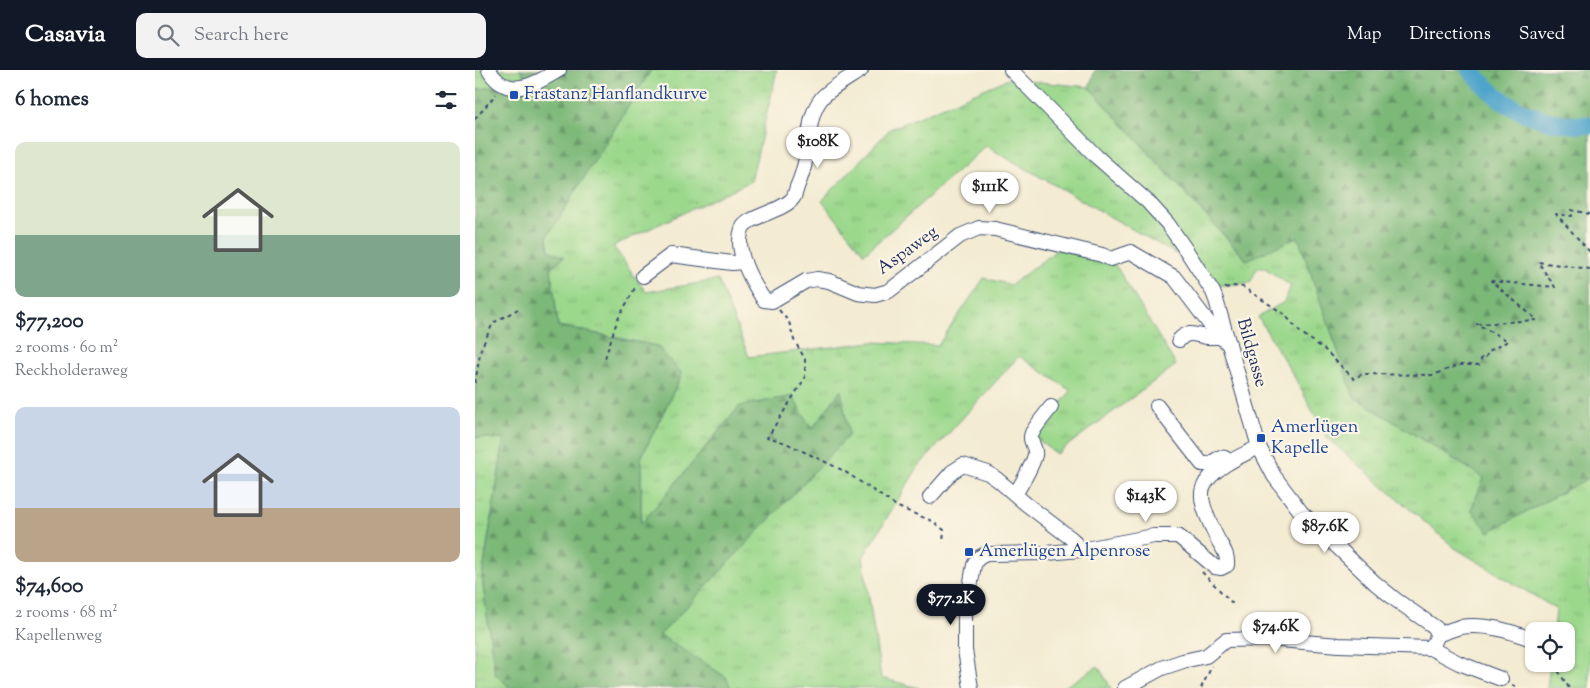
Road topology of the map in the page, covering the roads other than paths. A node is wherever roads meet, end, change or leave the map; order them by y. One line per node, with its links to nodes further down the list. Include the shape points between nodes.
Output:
1 (489, 70): 2 (street, via 504,85 517,88 533,85)
2 (559, 70)
3 (861, 70): 5 (street, via 821,98 813,113 806,157 793,198 745,223 741,230)
4 (1011, 70): 8 (street, Bildgasse, via 1168,224 1213,292)
5 (744, 262): 6 (street, via 671,255); 8 (street, Aspaweg, via 764,300 772,301 806,281 817,279 858,293 875,295 889,291 960,236 979,228 995,229 1111,259 1131,252 1174,277)
6 (643, 276)
7 (1179, 340): 8 (street, via 1183,335 1195,333)
8 (1225, 340): 11 (street, Bildgasse)
9 (1157, 406): 12 (street, via 1202,464 1221,458)
10 (1051, 407): 13 (street, via 1031,434 1035,455)
11 (1259, 447): 12 (street); 16 (street, Bildgasse, via 1274,476 1301,512 1375,583 1436,628)
12 (1235, 460): 15 (street, via 1213,473 1202,489 1208,518 1228,556 1227,565 1215,567 1178,536 1154,536)
13 (1015, 494): 14 (street, via 987,473 963,465 952,472); 15 (street, via 1071,538)
14 (931, 497)
15 (1081, 550): 20 (street, via 986,554 978,558 965,615 965,650)
16 (1437, 635): 17 (street, via 1460,627 1484,626); 18 (street)
17 (1525, 637)
18 (1429, 648): 19 (street); 21 (street, via 1268,639 1226,640 1206,656 1162,668)
19 (1501, 679)
20 (971, 688)
21 (1125, 688)

